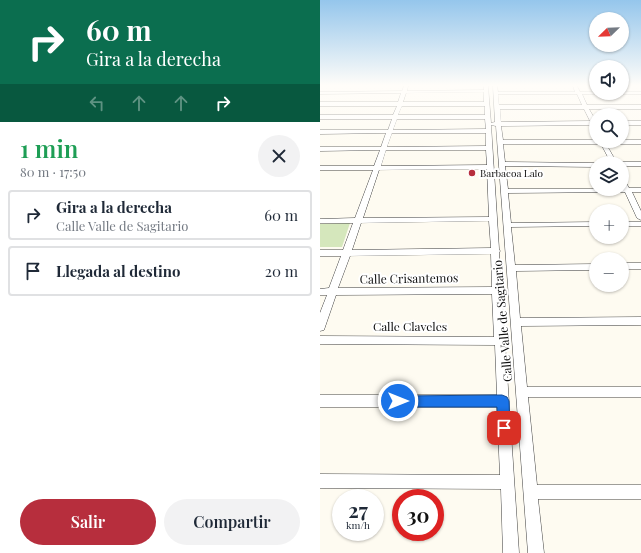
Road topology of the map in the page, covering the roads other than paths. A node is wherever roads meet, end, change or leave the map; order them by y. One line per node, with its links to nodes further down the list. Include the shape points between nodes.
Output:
1 (396, 112): 4 (street)
2 (492, 112): 7 (street, Calle Valle de Sagitario)
3 (320, 117): 4 (street)
4 (394, 117): 7 (street); 10 (street)
5 (629, 123): 6 (street)
6 (641, 123)
7 (491, 124): 8 (street); 10 (street); 11 (street, Calle Valle de Sagitario); 15 (street, Calle Valle de Sagitario)
8 (589, 125)
9 (320, 132): 10 (street)
10 (389, 132): 17 (street)
11 (500, 142): 12 (street); 18 (street, Calle Valle de Sagitario)
12 (589, 142)
13 (629, 142): 14 (street)
14 (641, 142)
15 (490, 148): 17 (street); 22 (street, Calle Valle de Sagitario)
16 (320, 149): 17 (street)
17 (383, 149): 24 (street)
18 (502, 164): 19 (street); 28 (street, Calle Valle de Sagitario)
19 (589, 164)
20 (629, 164): 21 (street)
21 (641, 164)
22 (490, 167): 24 (street); 31 (street, Calle Valle de Sagitario)
23 (320, 168): 24 (street)
24 (376, 168): 33 (street)
25 (589, 190): 28 (street)
26 (629, 190): 27 (street)
27 (641, 190)
28 (504, 191): 37 (street, Calle Valle de Sagitario)
29 (629, 194): 30 (street)
30 (641, 218)
31 (494, 219): 33 (street); 38 (street, Calle Valle de Sagitario)
32 (320, 221): 33 (street)
33 (356, 221): 40 (street)
34 (589, 224): 37 (street)
35 (629, 224): 36 (street)
36 (641, 224)
37 (507, 225): 44 (street, Calle Valle de Sagitario)
38 (496, 251): 40 (street); 45 (street, Calle Valle de Sagitario)
39 (320, 253): 40 (street)
40 (345, 253): 47 (street)
41 (629, 266): 42 (street)
42 (641, 266)
43 (589, 267): 44 (street)
44 (511, 268): 49 (street, Calle Valle de Sagitario)
45 (498, 290): 47 (street, Calle Crisantemos); 52 (street, Calle Valle de Sagitario)
46 (320, 292): 47 (street, Calle Crisantemos)
47 (333, 292): 50 (street)
48 (641, 320): 49 (street)
49 (516, 322): 53 (street, Calle Valle de Sagitario)
50 (320, 327)
51 (320, 340): 52 (street, Calle Claveles)
52 (500, 341): 56 (street, Calle Valle de Sagitario)
53 (522, 392): 54 (street); 59 (street, Calle Valle de Sagitario)
54 (641, 392)
55 (320, 401): 56 (street)
56 (502, 401): 58 (street, Calle Valle de Sagitario)
57 (320, 481): 58 (street)
58 (507, 482): 61 (street, Calle Valle de Sagitario)
59 (531, 492): 60 (street); 62 (street, Calle Valle de Sagitario)
60 (641, 492)
61 (511, 553)
62 (536, 553)

